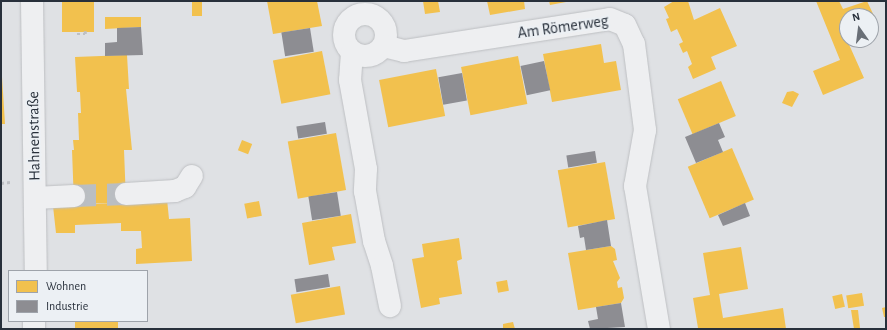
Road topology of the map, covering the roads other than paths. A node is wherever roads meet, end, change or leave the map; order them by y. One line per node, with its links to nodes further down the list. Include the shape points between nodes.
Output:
1 (32, 1): 8 (street, Hahnenstraße)
2 (370, 7): 3 (street, via 383,23 386,38); 4 (street, via 354,16 346,26 344,39)
3 (384, 46): 4 (street, via 370,56); 11 (street, Am Römerweg, via 404,52 610,19 625,25 634,44 645,130 635,186)
4 (352, 52): 10 (street, via 350,80 366,170 365,191 374,242)
5 (192, 176): 6 (street, via 185,187 175,191)
6 (126, 194)
7 (74, 196): 8 (street)
8 (35, 198): 9 (street, Hahnenstraße)
9 (36, 270)
10 (390, 306)
11 (659, 329)

